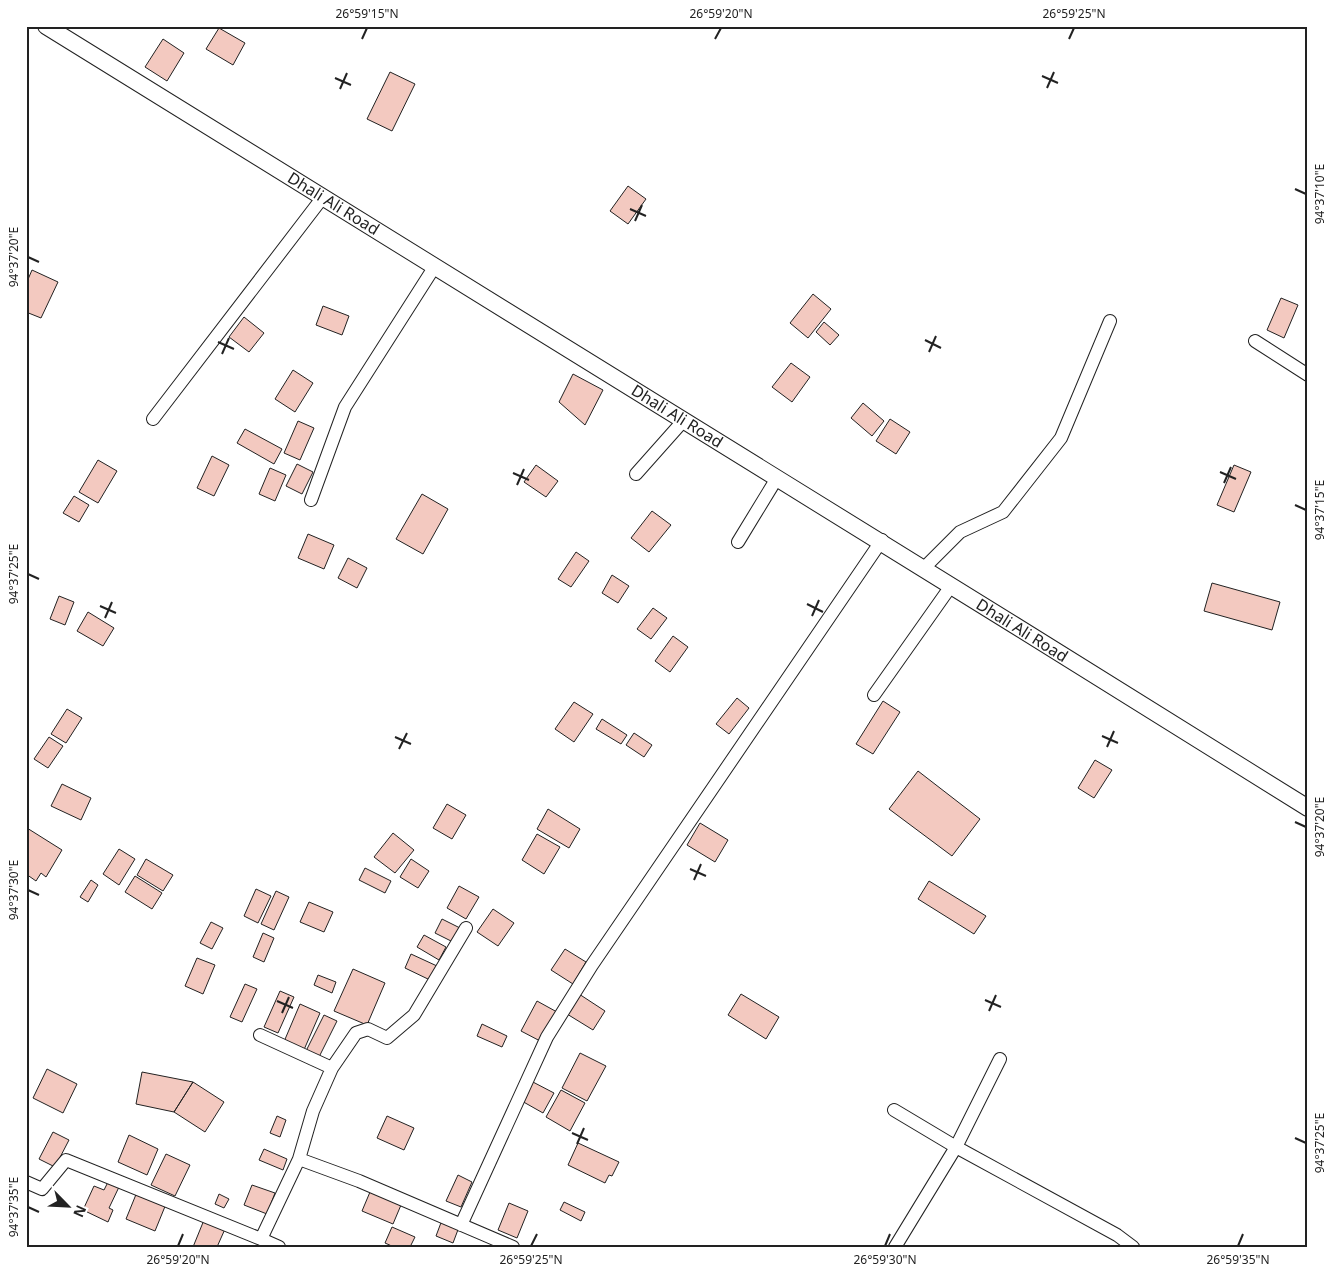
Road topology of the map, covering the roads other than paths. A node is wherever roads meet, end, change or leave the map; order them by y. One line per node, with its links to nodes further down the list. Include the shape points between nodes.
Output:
1 (55, 29): 2 (street, Dhali Ali Road)
2 (323, 197): 3 (street, Dhali Ali Road); 7 (street)
3 (436, 266): 8 (street, Dhali Ali Road); 11 (street, via 345,407)
4 (1110, 320): 14 (street, via 1060,438 1003,512 960,532)
5 (1254, 341): 6 (street)
6 (1308, 375)
7 (153, 419)
8 (684, 420): 9 (street); 10 (street, Dhali Ali Road)
9 (636, 474)
10 (776, 478): 12 (street, Dhali Ali Road); 13 (street)
11 (310, 500)
12 (882, 541): 14 (street, Dhali Ali Road); 26 (street, via 592,965 547,1037)
13 (738, 542)
14 (924, 569): 15 (street, Dhali Ali Road)
15 (951, 586): 16 (street); 17 (street, Dhali Ali Road)
16 (874, 695)
17 (1308, 808)
18 (466, 928): 21 (street, via 414,1015 387,1038 368,1029 356,1033)
19 (260, 1034): 21 (street)
20 (1000, 1059): 23 (street)
21 (332, 1068): 24 (street, via 313,1111)
22 (894, 1110): 23 (street)
23 (956, 1147): 30 (street); 31 (street)
24 (299, 1159): 26 (street); 27 (street)
25 (26, 1182): 27 (street, via 42,1189 66,1160)
26 (460, 1225): 29 (street)
27 (260, 1239): 28 (street)
28 (279, 1247)
29 (513, 1247)
30 (895, 1247)
31 (1133, 1247)

